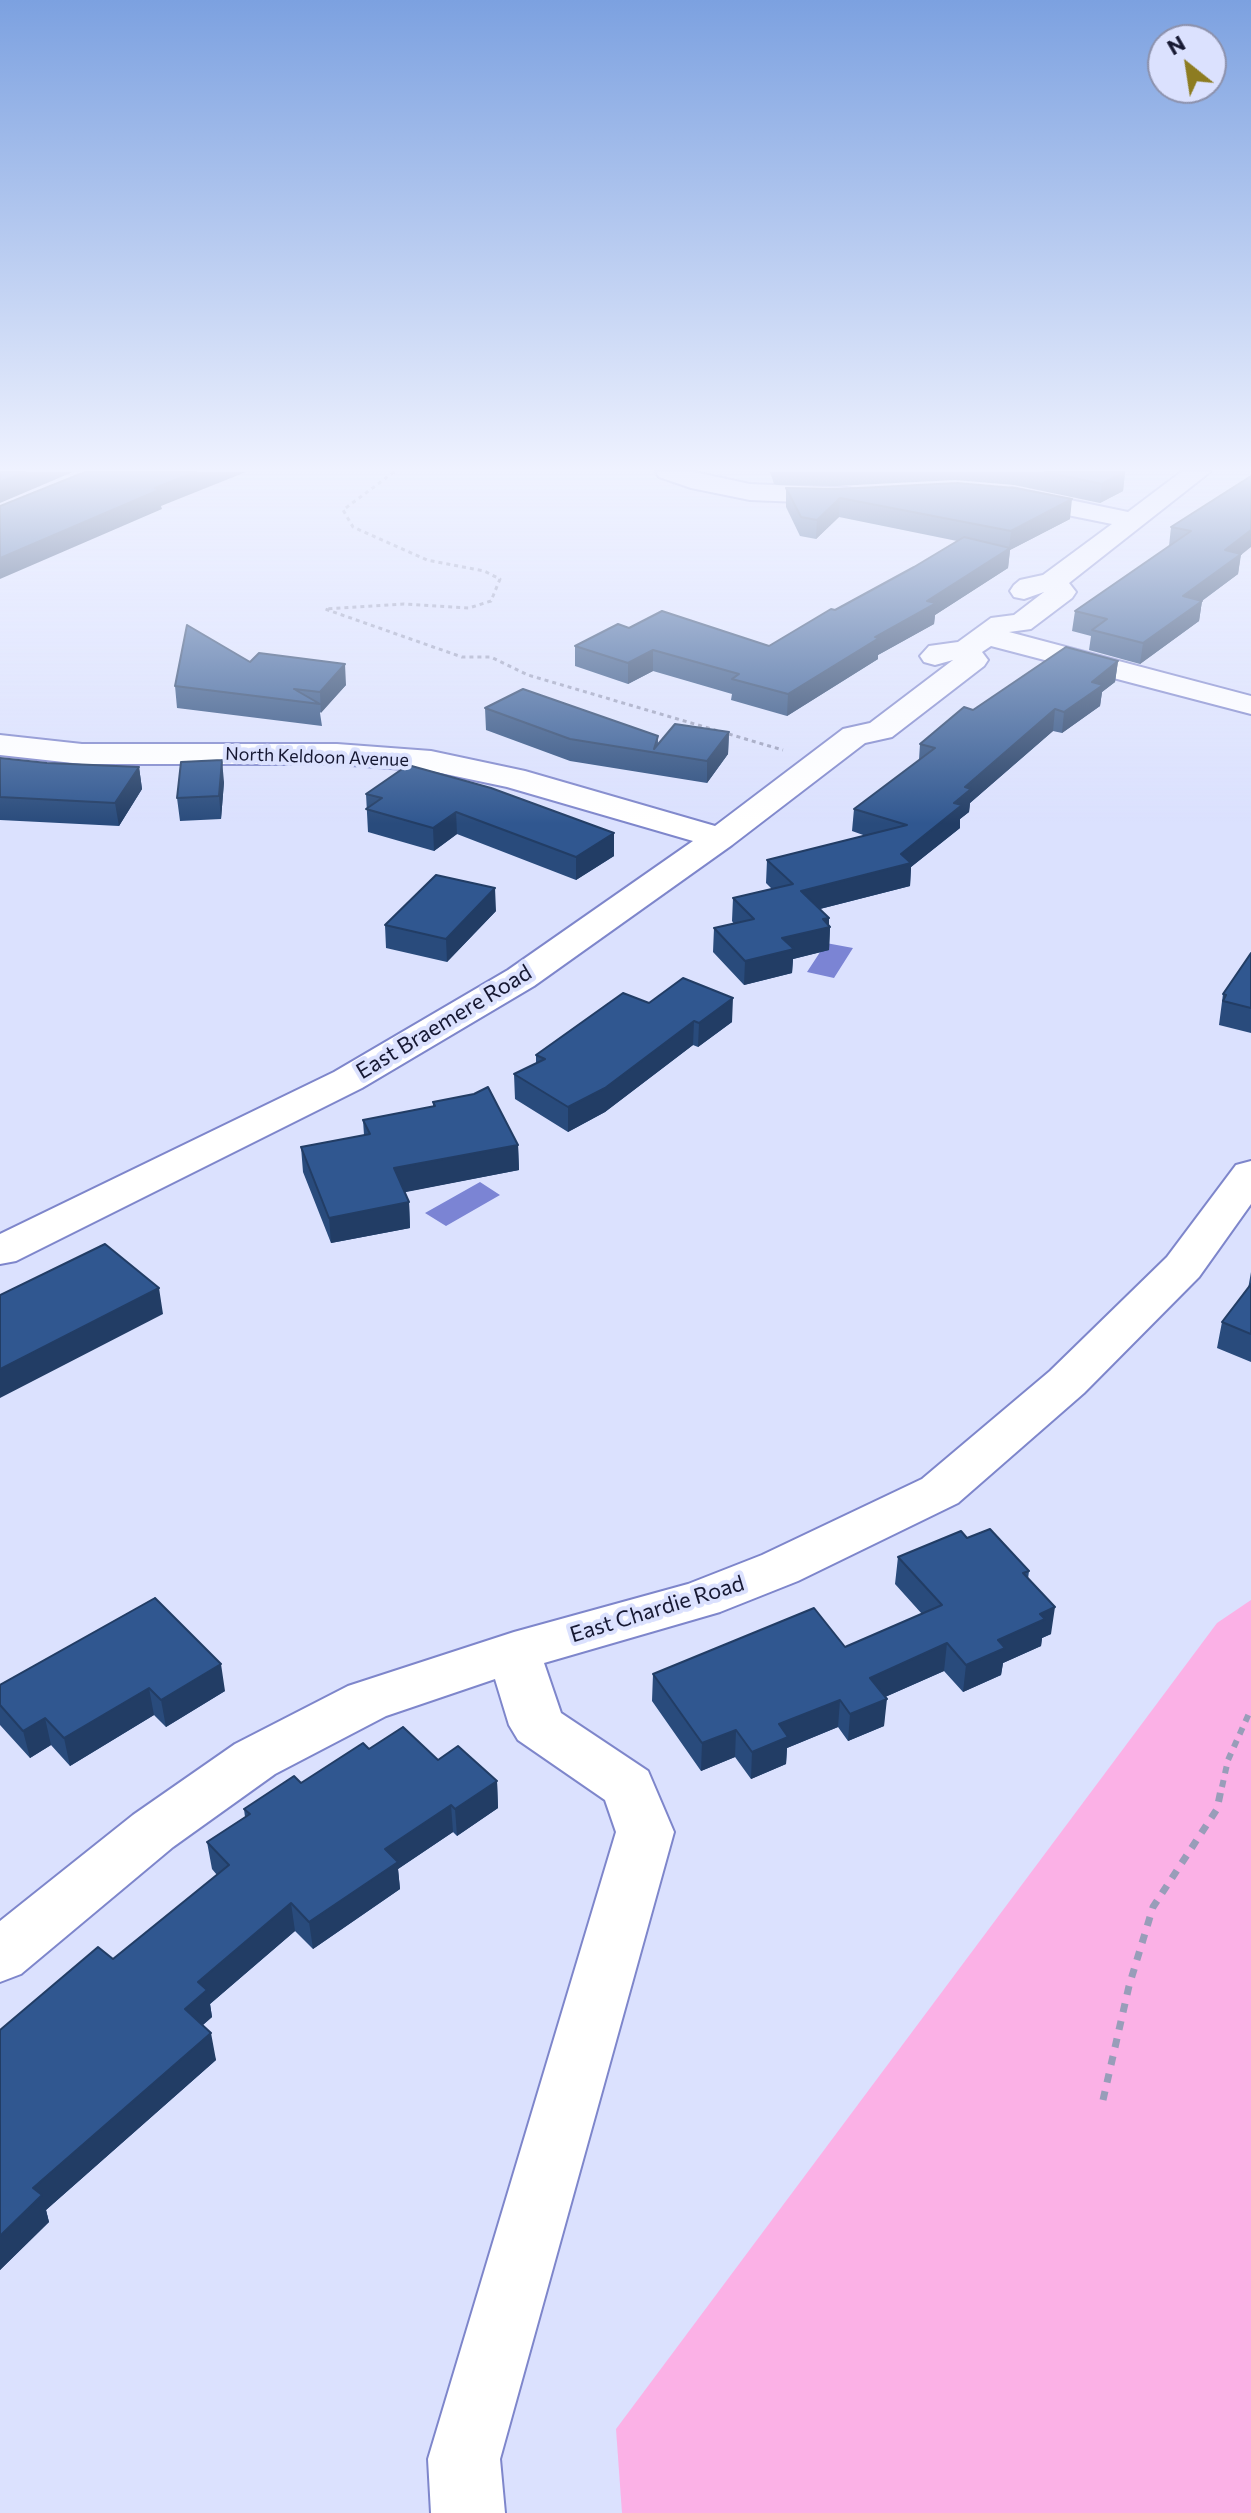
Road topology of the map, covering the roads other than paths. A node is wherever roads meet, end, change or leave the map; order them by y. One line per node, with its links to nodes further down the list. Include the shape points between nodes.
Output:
1 (1059, 589): 2 (street, via 1021,623)
2 (984, 637): 3 (street); 5 (street, East Braemere Road, via 973,660 881,730 854,736)
3 (1251, 705)
4 (0, 745): 5 (street, North Keldoon Avenue, via 82,754 337,754 431,761 513,778)
5 (720, 838): 7 (street, East Braemere Road, via 521,978 348,1080)
6 (1251, 1174): 8 (street, East Chardie Road, via 1183,1267 1067,1382 940,1491 780,1568 702,1599)
7 (0, 1251)
8 (514, 1652): 9 (street, East Chardie Road, via 367,1701 255,1759 153,1831); 10 (street, via 537,1725 628,1787 645,1832 464,2459)
9 (0, 1956)
10 (468, 2513)

